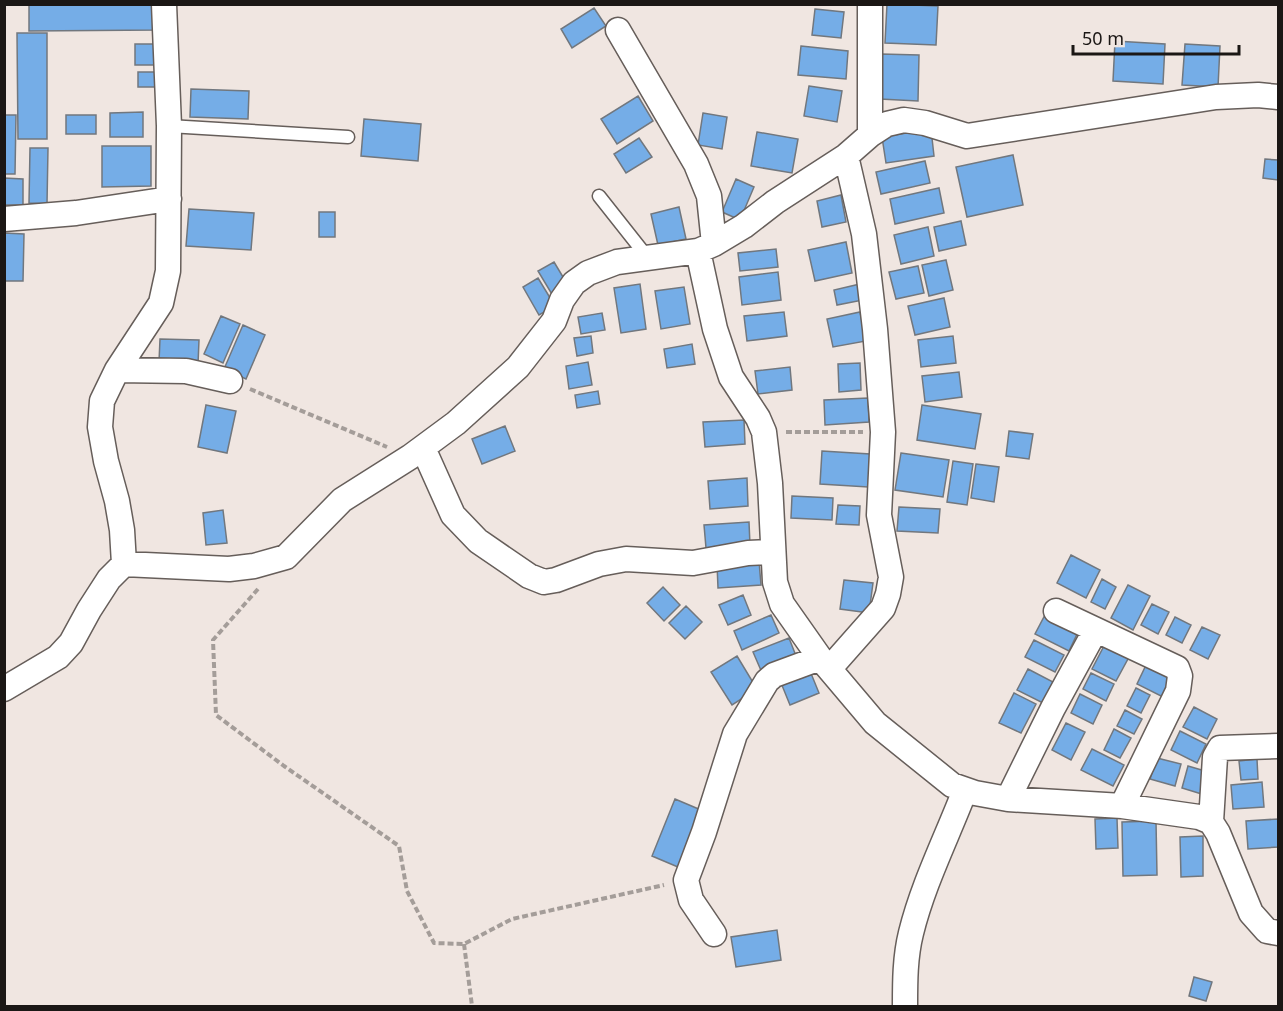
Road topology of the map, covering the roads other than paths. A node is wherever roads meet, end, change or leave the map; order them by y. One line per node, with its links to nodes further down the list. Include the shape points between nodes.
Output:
1 (164, 4): 5 (street)
2 (870, 4): 6 (street)
3 (618, 30): 12 (street, via 696,165 709,196)
4 (1278, 97): 6 (street, via 1216,97 967,136 904,120 887,124)
5 (169, 126): 7 (lane); 10 (street)
6 (870, 135): 8 (street)
7 (348, 137)
8 (846, 156): 12 (street, via 744,226); 21 (street, via 864,234 875,329 883,432 879,515 891,577 883,608)
9 (599, 196): 13 (lane)
10 (169, 199): 11 (street); 14 (street, via 168,272 161,303)
11 (4, 219)
12 (706, 247): 13 (street); 17 (street, via 715,329 731,377 765,432)
13 (648, 258): 16 (street, via 617,262 574,283 554,321 518,367)
14 (117, 370): 15 (street, via 186,371); 18 (street, via 102,401 100,427 119,511)
15 (230, 381)
16 (417, 452): 17 (street, via 453,515 478,541 544,582 599,564 626,560 693,563); 18 (street, via 342,500 286,557 229,569)
17 (772, 552): 21 (street, via 782,604)
18 (124, 564): 22 (street, via 109,579 65,650)
19 (1056, 611): 20 (street)
20 (1095, 631): 25 (street); 26 (street, via 1177,668 1180,676 1178,691)
21 (825, 663): 24 (street, via 875,723 952,785); 29 (street, via 774,675 762,686 735,734 686,880 695,906)
22 (4, 689)
23 (1278, 746): 27 (street, via 1220,748 1215,757)
24 (965, 790): 25 (street); 30 (street, via 910,935)
25 (1008, 799): 26 (street)
26 (1122, 806): 27 (street)
27 (1210, 822): 28 (street, via 1251,913 1267,931)
28 (1278, 933)
29 (714, 934)
30 (905, 1006)

